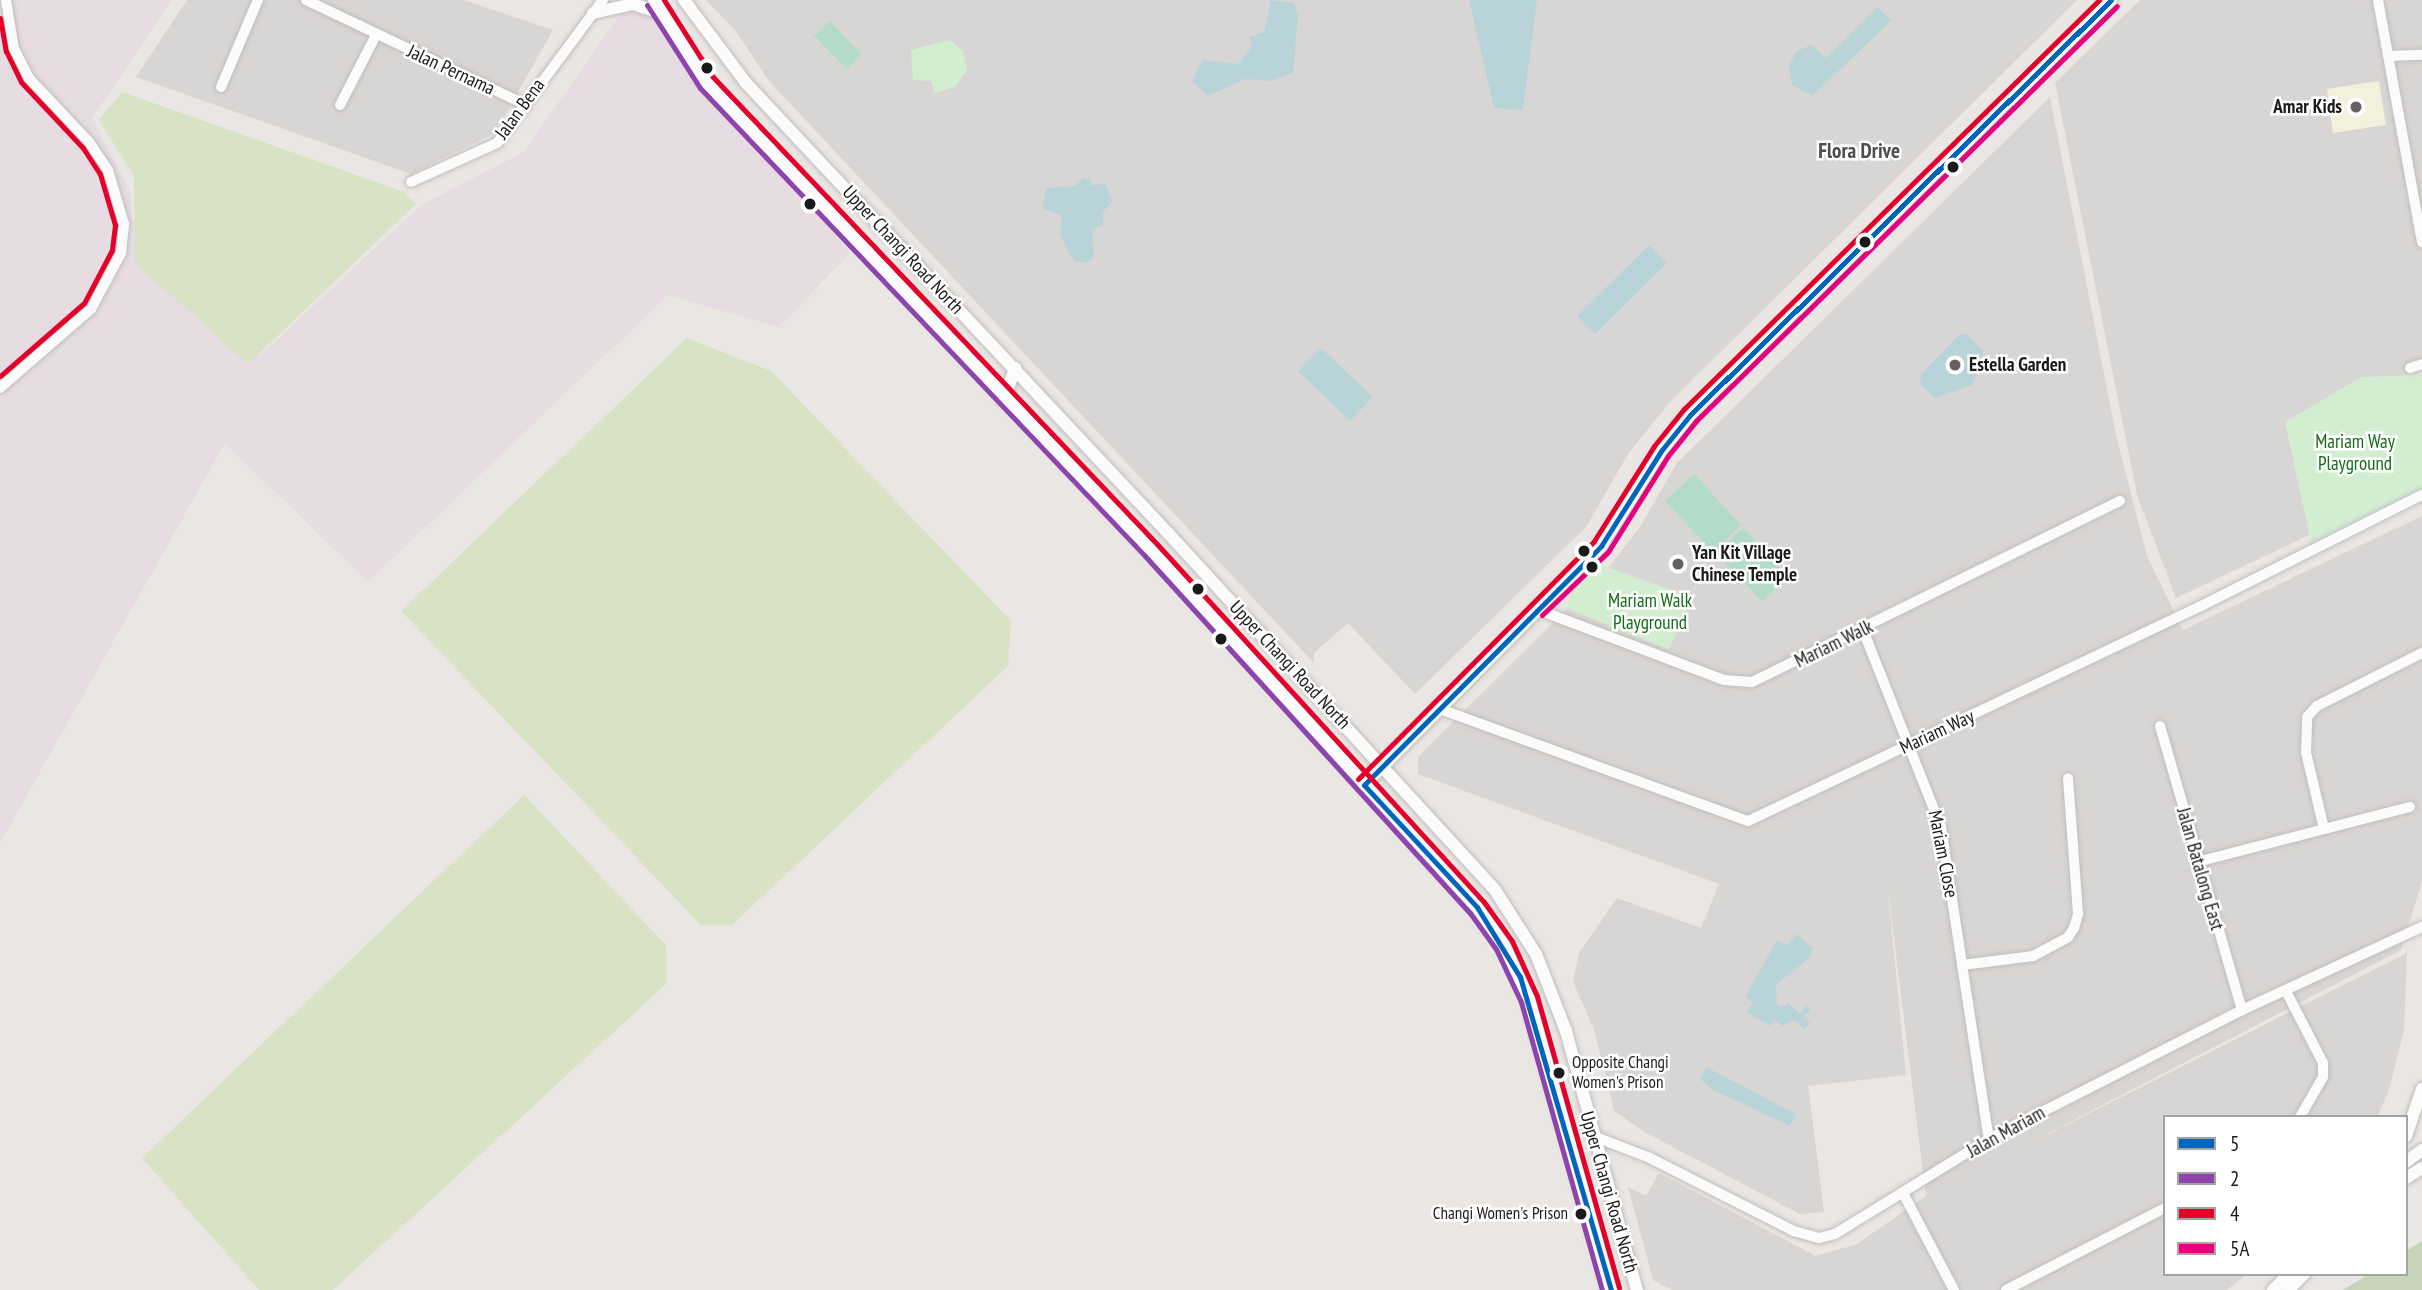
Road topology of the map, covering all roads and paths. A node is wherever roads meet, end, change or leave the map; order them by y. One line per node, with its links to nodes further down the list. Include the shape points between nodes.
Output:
1 (6, 0): 21 (street, via 13,49 29,78 90,143 108,170 124,224 121,253 91,309)
2 (258, 0): 14 (street)
3 (306, 0): 11 (street, Jalan Pernama)
4 (603, 0): 9 (street, Jalan Bena)
5 (654, 0): 10 (street, Upper Changi Road North)
6 (684, 0): 20 (street, Upper Changi Road North, via 746,83)
7 (2111, 0): 25 (street, via 1690,415 1661,451 1601,546)
8 (2378, 0): 13 (street)
9 (593, 13): 10 (street, via 633,4); 16 (street, Jalan Bena)
10 (661, 13): 22 (street, Upper Changi Road North, via 706,82)
11 (376, 35): 15 (street); 16 (street, Jalan Pernama)
12 (2422, 55): 13 (street)
13 (2388, 57): 18 (street)
14 (221, 87)
15 (340, 105)
16 (526, 105): 17 (street, Jalan Bena, via 488,149)
17 (411, 182)
18 (2417, 194): 19 (street)
19 (2422, 242)
20 (1015, 369): 22 (street); 31 (street, Upper Changi Road North)
21 (0, 388)
22 (1004, 398): 33 (street, Upper Changi Road North, via 1157,556)
23 (2422, 495): 30 (street, Mariam Way)
24 (2120, 500): 26 (street, Mariam Walk)
25 (1536, 609): 26 (street, Mariam Walk, via 1741,683 1769,676); 28 (street)
26 (1863, 630): 30 (street, Mariam Close)
27 (2422, 653): 35 (street, via 2317,706 2307,717 2305,743)
28 (1437, 708): 30 (street, Mariam Way, via 1748,821); 31 (street)
29 (2160, 726): 36 (street, Jalan Batalong East)
30 (1912, 744): 38 (street, Mariam Close, via 1941,827)
31 (1384, 765): 33 (street); 44 (street, Upper Changi Road North, via 1468,858 1521,926 1566,1031)
32 (2068, 778): 38 (street, via 2078,914 2074,928 2033,956)
33 (1364, 785): 50 (street, Upper Changi Road North, via 1477,907 1520,977)
34 (2410, 807): 35 (street)
35 (2324, 829): 36 (street)
36 (2197, 862): 40 (street, Jalan Batalong East)
37 (2422, 927): 39 (street, Jalan Mariam)
38 (1962, 965): 45 (street, Mariam Close)
39 (2286, 991): 40 (street, Jalan Mariam); 42 (street, via 2323,1063 2323,1077)
40 (2242, 1010): 45 (street, Jalan Mariam)
41 (2422, 1089): 43 (street)
42 (2301, 1115)
43 (2408, 1130)
44 (1593, 1136): 46 (street, Jalan Mariam, via 1648,1157 1794,1231 1819,1238 1835,1234); 51 (street, Upper Changi Road North)
45 (1989, 1139): 46 (street, Jalan Mariam)
46 (1903, 1193): 52 (street)
47 (2163, 1209): 53 (street)
48 (2287, 1276): 54 (street)
49 (2302, 1276): 55 (street)
50 (1611, 1290)
51 (1637, 1290)
52 (1954, 1290)
53 (2006, 1290)
54 (2273, 1290)
55 (2288, 1290)

